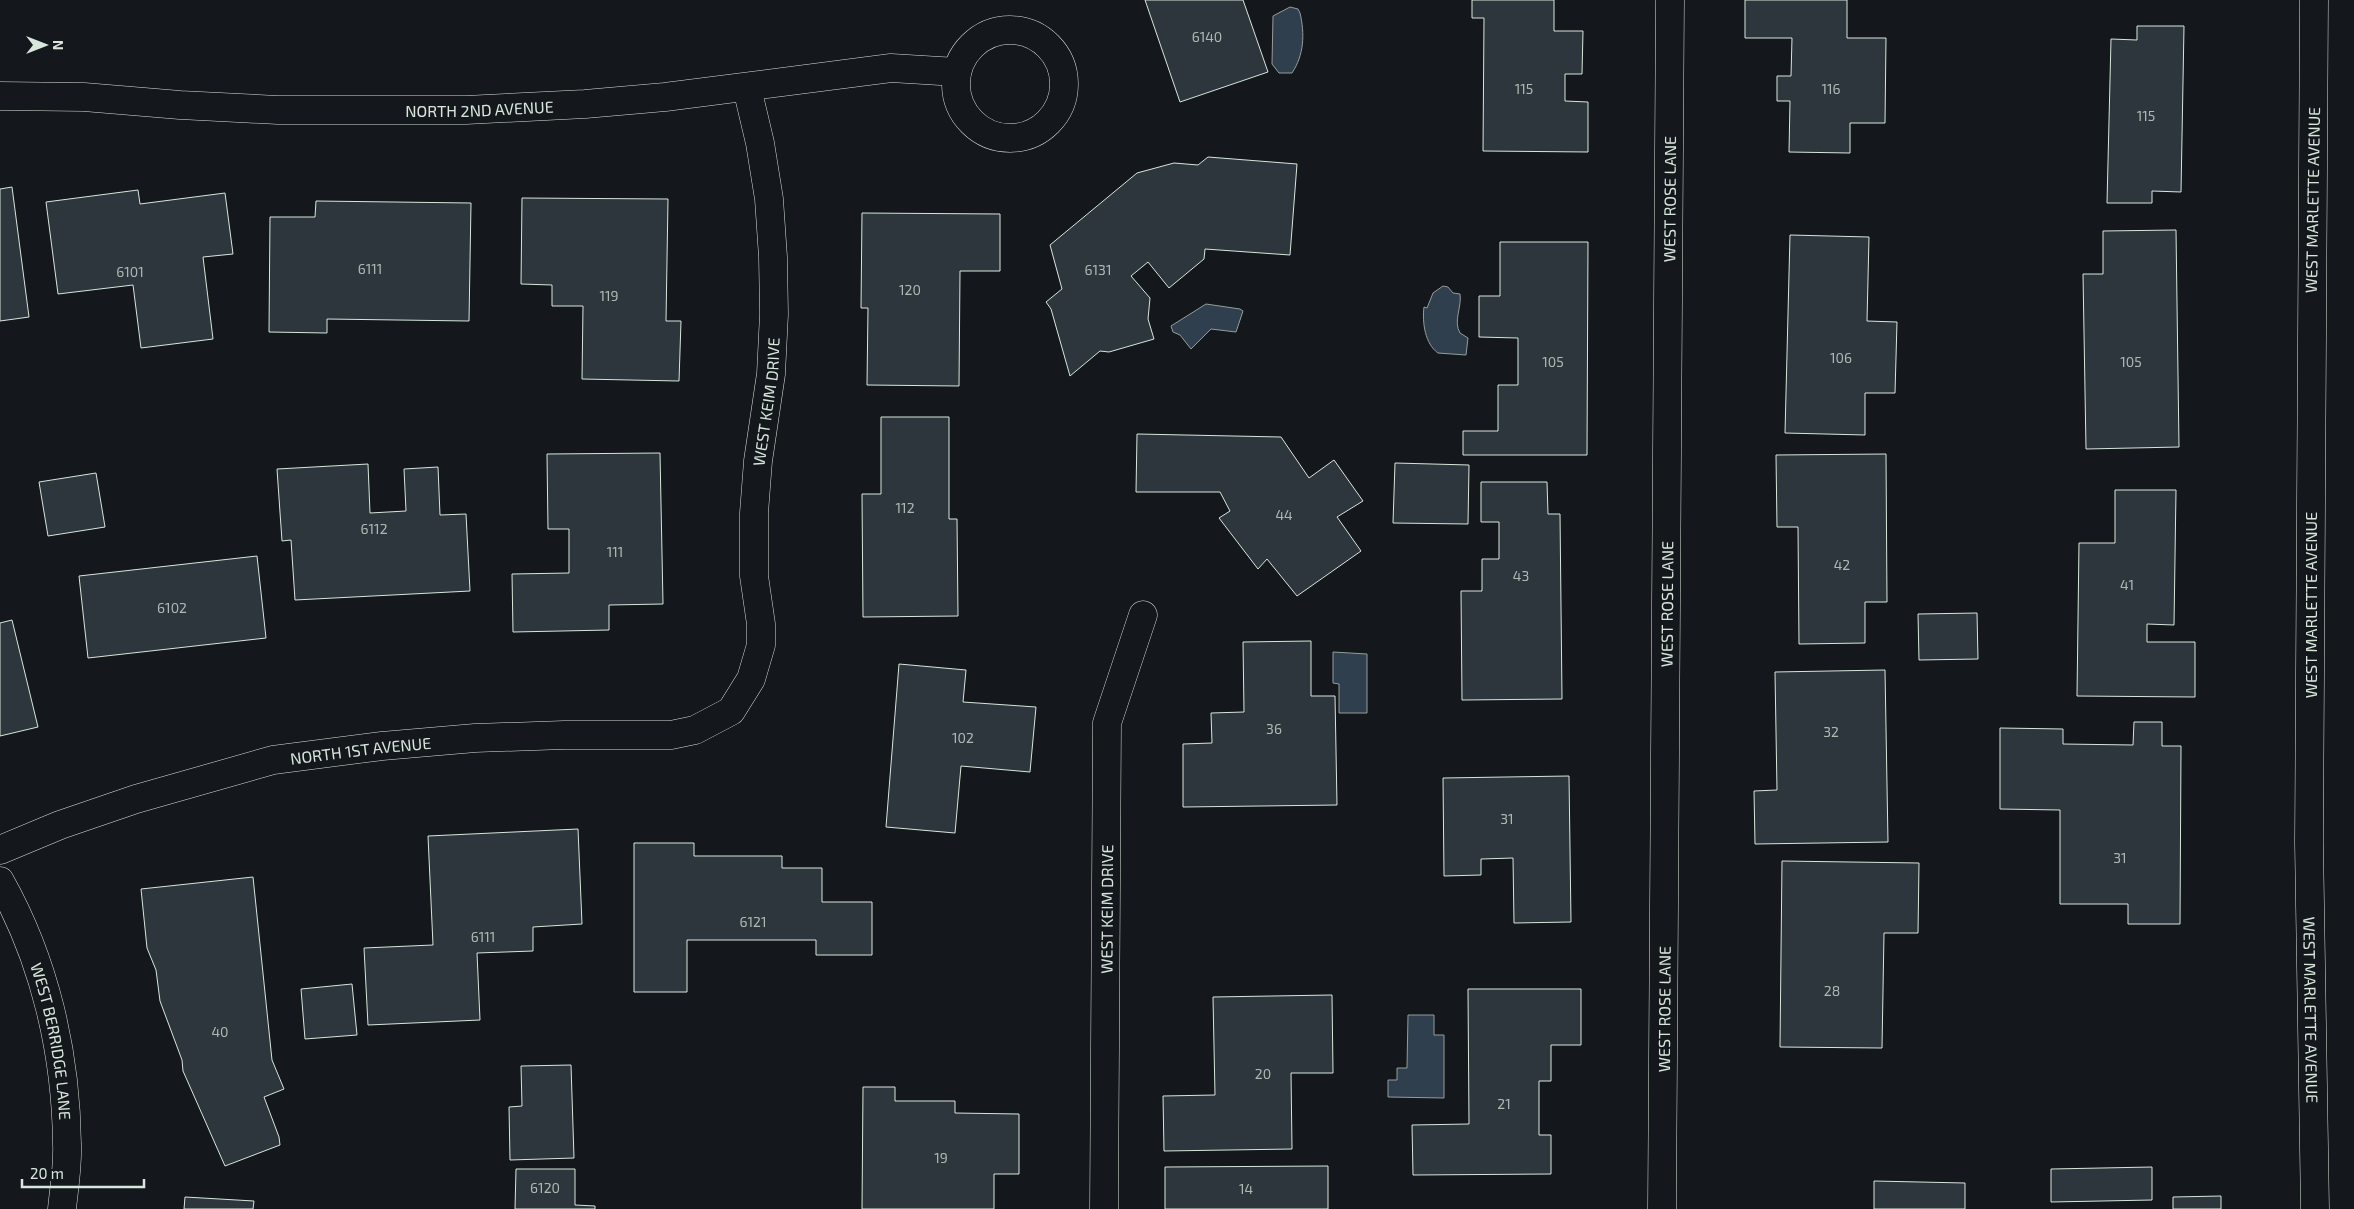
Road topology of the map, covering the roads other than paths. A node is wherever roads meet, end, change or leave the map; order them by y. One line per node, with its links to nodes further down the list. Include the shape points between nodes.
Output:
1 (1670, 0): 12 (street, WEST ROSE LANE)
2 (2314, 0): 13 (street, WEST MARLETTE AVENUE, via 2309,843)
3 (958, 72): 4 (street, NORTH 2ND AVENUE, via 891,68)
4 (747, 88): 5 (street, NORTH 2ND AVENUE, via 585,104 429,111 278,110 84,97); 7 (street, WEST KEIM DRIVE, via 760,143 768,200 774,314 771,374 754,513 754,576 761,645 752,679)
5 (0, 96)
6 (1143, 615): 11 (street, WEST KEIM DRIVE, via 1108,723)
7 (731, 711): 8 (street, NORTH 1ST AVENUE, via 695,730 671,735 475,738 273,760 98,812)
8 (0, 850)
9 (0, 881): 10 (street, WEST BERRIDGE LANE, via 18,915 36,962 59,1046 67,1146)
10 (62, 1209)
11 (1104, 1209)
12 (1662, 1209)
13 (2315, 1209)

